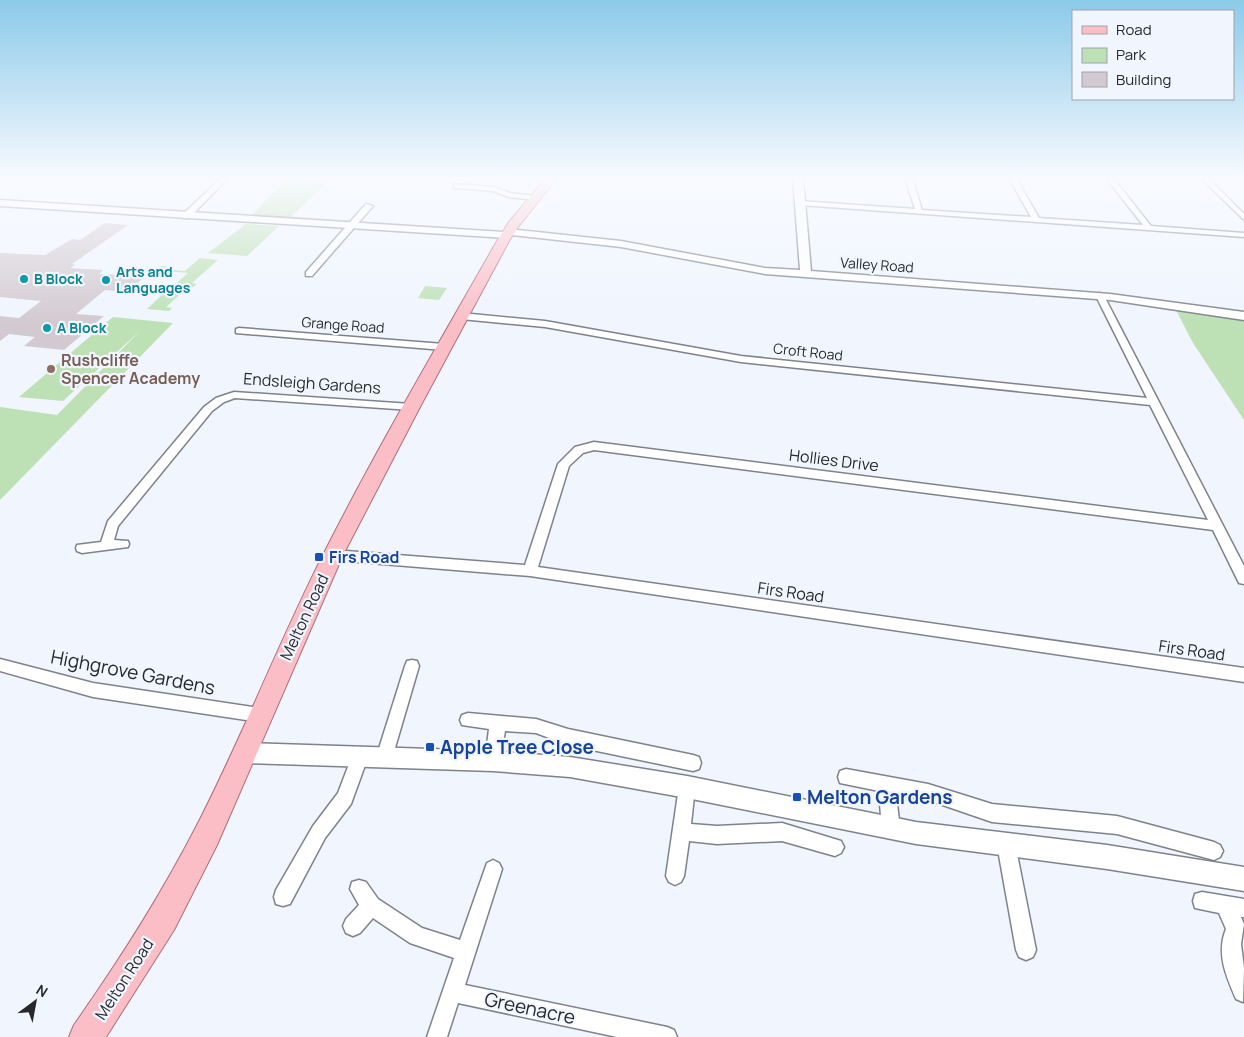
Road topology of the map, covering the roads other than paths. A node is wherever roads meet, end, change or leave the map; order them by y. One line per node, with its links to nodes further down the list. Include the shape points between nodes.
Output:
1 (350, 226): 9 (street)
2 (358, 226): 7 (street, Valley Road)
3 (514, 226): 7 (main road, Melton Road)
4 (802, 226): 10 (street)
5 (1126, 226): 6 (street)
6 (1149, 228): 8 (street)
7 (508, 234): 10 (street, Valley Road, via 621,244 729,265); 12 (main road, Melton Road)
8 (1244, 235)
9 (309, 274)
10 (806, 274): 11 (street, Valley Road)
11 (1100, 296): 13 (street, Valley Road); 16 (street)
12 (461, 316): 15 (main road, Melton Road); 16 (street, Croft Road, via 544,324 740,359)
13 (1244, 316)
14 (239, 331): 15 (street, Grange Road)
15 (444, 347): 17 (main road, Melton Road)
16 (1154, 402): 18 (street)
17 (411, 407): 20 (street, Endsleigh Gardens, via 234,395 220,400 208,408 112,524); 22 (main road, Melton Road)
18 (1217, 526): 23 (street, Hollies Drive, via 594,446 580,450 564,464); 24 (street)
19 (123, 544): 20 (street)
20 (106, 546): 21 (street)
21 (82, 548)
22 (332, 555): 23 (street, Firs Road); 28 (main road, Melton Road)
23 (530, 572): 27 (street, Firs Road)
24 (1244, 578)
25 (0, 665): 28 (street, Highgrove Gardens, via 93,690)
26 (412, 666): 33 (street)
27 (1244, 675)
28 (260, 715): 31 (main road, Melton Road)
29 (468, 720): 30 (street)
30 (498, 724): 34 (street); 35 (street, via 536,726 568,737)
31 (244, 753): 32 (street); 58 (main road, Melton Road, via 207,835 163,918)
32 (360, 757): 33 (street); 48 (street, via 345,798 319,832)
33 (384, 758): 34 (street)
34 (493, 761): 38 (street, via 570,767)
35 (693, 763)
36 (846, 777): 37 (street)
37 (887, 785): 39 (street); 43 (street, via 928,792 992,814 1117,825)
38 (687, 787): 39 (street); 40 (street)
39 (891, 829): 41 (street)
40 (681, 832): 42 (street, via 718,835 782,832); 45 (street)
41 (1006, 844): 46 (street); 54 (street)
42 (835, 847)
43 (1214, 851)
44 (493, 869): 55 (street)
45 (675, 876)
46 (1244, 879)
47 (359, 889): 51 (street)
48 (283, 897)
49 (1202, 901): 50 (street)
50 (1224, 904): 52 (street); 57 (street, via 1236,928 1230,939 1229,951)
51 (371, 906): 53 (street); 55 (street, via 417,936)
52 (1244, 908)
53 (353, 926)
54 (1026, 950)
55 (465, 952): 56 (street)
56 (452, 992): 59 (street); 60 (street, Greenacre)
57 (1243, 992)
58 (86, 1037)
59 (437, 1037)
60 (667, 1037)

